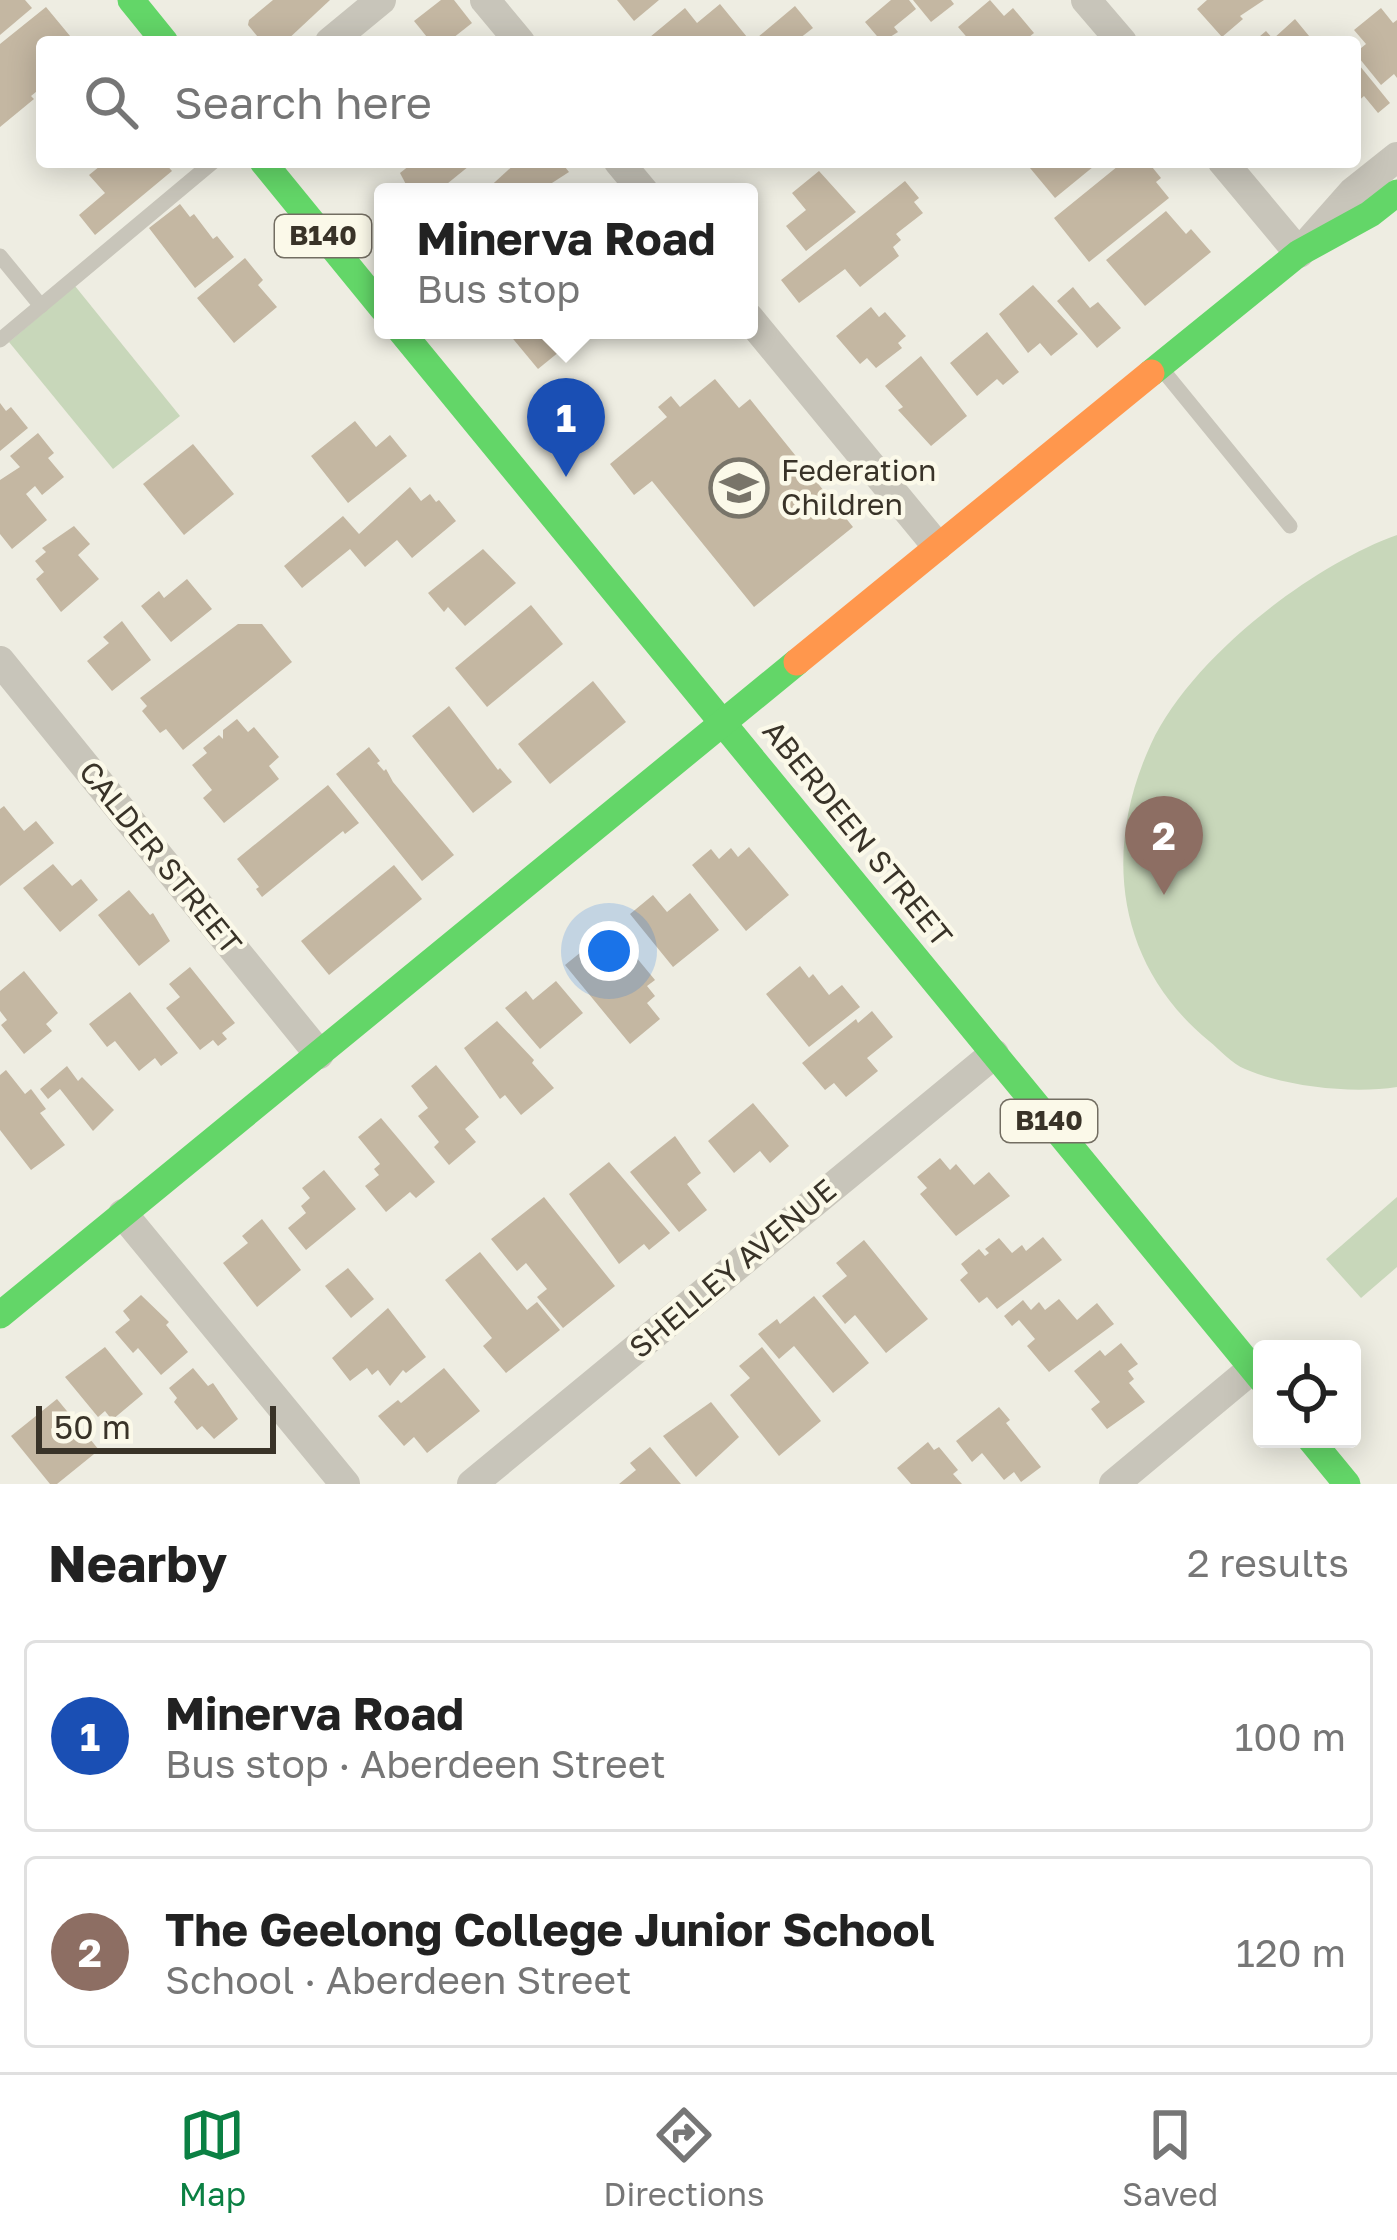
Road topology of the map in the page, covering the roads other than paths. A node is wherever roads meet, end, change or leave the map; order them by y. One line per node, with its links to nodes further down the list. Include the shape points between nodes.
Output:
1 (131, 0): 5 (street)
2 (381, 0): 6 (street)
3 (485, 0): 7 (street)
4 (1086, 0): 8 (street)
5 (160, 36)
6 (337, 36)
7 (515, 36)
8 (1117, 36)
9 (1397, 157): 14 (street)
10 (206, 168): 17 (lane)
11 (268, 168): 16 (street, B140)
12 (1228, 168): 14 (street)
13 (1397, 193): 14 (street)
14 (1299, 253): 21 (street)
15 (0, 256): 17 (lane)
16 (374, 298)
17 (41, 306): 20 (lane)
18 (758, 329): 23 (street)
19 (407, 339): 25 (street, ABERDEEN STREET / B140)
20 (0, 340)
21 (1159, 365): 22 (lane); 23 (street)
22 (1291, 526)
23 (937, 546): 25 (street)
24 (0, 662): 26 (street, CALDER STREET)
25 (722, 722): 26 (street); 27 (street, ABERDEEN STREET / B140)
26 (319, 1054): 28 (street)
27 (994, 1054): 30 (street, ABERDEEN STREET / B140); 34 (street, SHELLEY AVENUE)
28 (123, 1214): 29 (street); 33 (street)
29 (0, 1315)
30 (1253, 1369)
31 (1253, 1377): 35 (street)
32 (1317, 1448): 36 (street)
33 (346, 1484)
34 (472, 1484)
35 (1114, 1484)
36 (1347, 1484)

